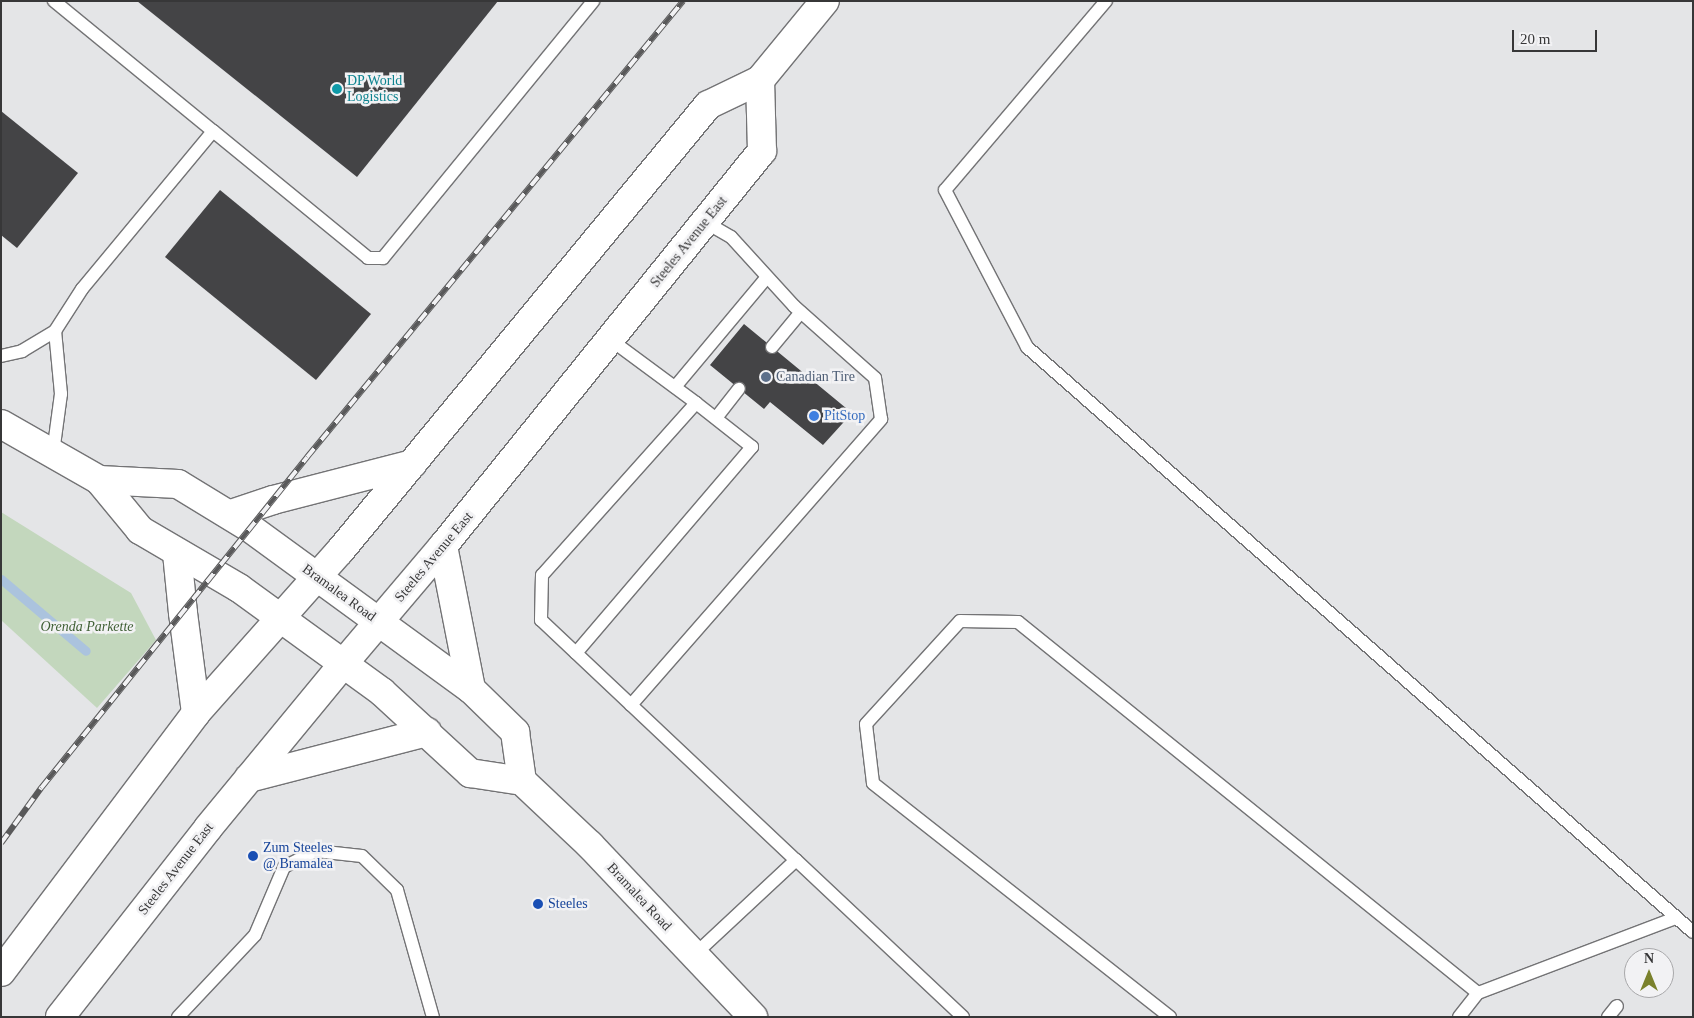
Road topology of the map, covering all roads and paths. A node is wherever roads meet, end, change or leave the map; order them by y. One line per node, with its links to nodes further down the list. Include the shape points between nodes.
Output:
1 (54, 1): 6 (lane)
2 (593, 1): 6 (lane, via 383,258 368,258)
3 (825, 1): 5 (main road)
4 (1106, 1): 37 (lane, via 945,190 1027,347)
5 (760, 80): 7 (main road, Steeles Avenue East, via 762,151); 20 (main road, via 708,105)
6 (213, 131): 10 (lane, via 82,290)
7 (705, 222): 8 (lane, via 731,237); 11 (main road, Steeles Avenue East)
8 (767, 277): 9 (lane); 14 (lane)
9 (801, 312): 12 (lane); 31 (lane, via 875,378 881,419)
10 (56, 331): 13 (lane, via 22,351); 19 (lane, via 61,394)
11 (611, 340): 14 (lane); 23 (main road, Steeles Avenue East)
12 (772, 347)
13 (1, 356)
14 (675, 387): 16 (lane)
15 (740, 389): 17 (lane)
16 (696, 403): 17 (lane); 28 (lane, via 542,575 541,620)
17 (716, 418): 28 (lane, via 752,447)
18 (1, 424): 19 (main road, Bramalea Road)
19 (53, 453): 21 (main road, Bramalea Road)
20 (412, 464): 22 (main road); 25 (main road)
21 (99, 480): 22 (main road, Bramalea Road, via 178,484); 24 (main road, Bramalea Road, via 140,530)
22 (231, 514): 25 (main road, Bramalea Road)
23 (443, 546): 27 (main road, Steeles Avenue East); 30 (main road)
24 (177, 553): 26 (main road, Bramalea Road, via 238,588); 32 (main road)
25 (317, 577): 26 (main road); 27 (main road, Bramalea Road)
26 (280, 618): 29 (main road, Bramalea Road); 32 (main road)
27 (379, 622): 29 (main road, Steeles Avenue East); 30 (main road, Bramalea Road)
28 (576, 653): 31 (lane)
29 (343, 664): 33 (main road, Bramalea Road, via 382,692); 34 (main road, Steeles Avenue East)
30 (471, 690): 35 (main road, Bramalea Road, via 515,732)
31 (631, 704): 36 (lane)
32 (196, 712): 40 (main road)
33 (427, 732): 34 (main road); 35 (main road, Bramalea Road, via 470,773)
34 (249, 778): 43 (main road, Steeles Avenue East)
35 (522, 781): 39 (main road, Bramalea Road, via 590,845)
36 (796, 860): 39 (lane); 47 (lane)
37 (1675, 918): 38 (lane); 41 (lane)
38 (1693, 932)
39 (693, 956): 46 (main road, Bramalea Road)
40 (1, 972)
41 (1478, 993): 48 (lane, via 1018,622 960,621 866,724 873,782); 49 (lane)
42 (1617, 1006): 50 (lane)
43 (60, 1017)
44 (178, 1017): 45 (lane, via 255,935 284,867 316,851 362,856 397,890)
45 (433, 1017)
46 (753, 1017)
47 (963, 1017)
48 (1170, 1017)
49 (1459, 1017)
50 (1608, 1017)

